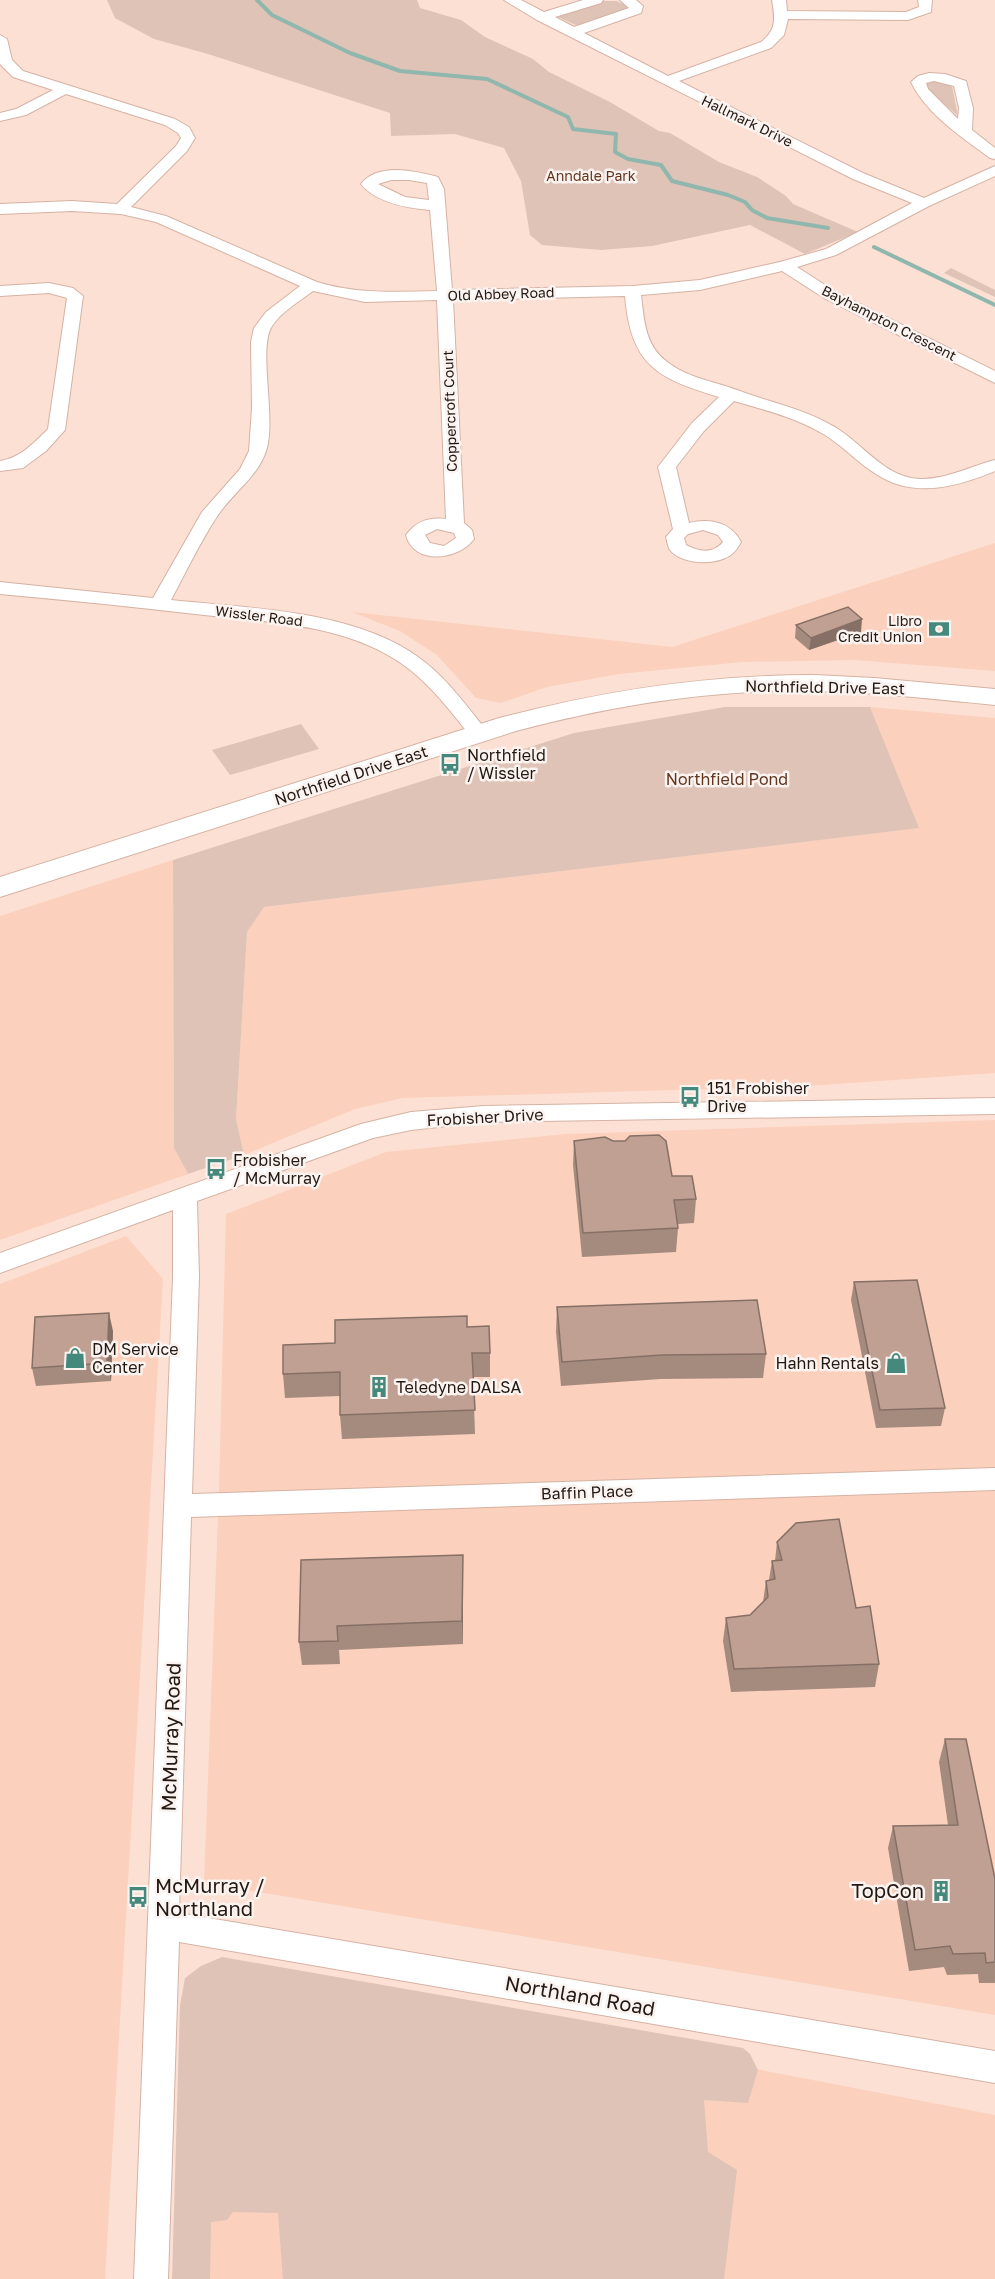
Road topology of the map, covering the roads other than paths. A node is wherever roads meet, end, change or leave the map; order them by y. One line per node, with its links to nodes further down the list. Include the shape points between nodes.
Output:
1 (511, 0): 7 (street, Hallmark Drive)
2 (596, 0): 7 (street)
3 (627, 0): 8 (street, via 636,10)
4 (779, 0): 6 (street)
5 (925, 0): 6 (street, via 926,9 908,16)
6 (781, 15): 10 (street, via 783,26 766,45)
7 (542, 17): 8 (street, Hallmark Drive)
8 (574, 32): 10 (street, Hallmark Drive)
9 (0, 39): 11 (street, via 13,77)
10 (667, 81): 16 (street, Hallmark Drive, via 858,176)
11 (63, 90): 12 (street, via 21,112); 19 (street, via 170,122 184,130 188,138)
12 (0, 117)
13 (965, 132): 14 (street)
14 (995, 155)
15 (995, 170): 16 (street, Old Abbey Road)
16 (924, 203): 20 (street, Old Abbey Road, via 831,252)
17 (437, 205): 24 (street, Coppercroft Court)
18 (0, 209): 19 (street, Old Abbey Road)
19 (121, 209): 21 (street, Old Abbey Road, via 161,219)
20 (784, 266): 23 (street, Old Abbey Road, via 700,285); 25 (street, Bayhampton Crescent, via 831,295)
21 (311, 285): 24 (street, Old Abbey Road, via 365,297); 32 (street, via 272,315 262,328 258,451 248,471 211,512)
22 (0, 291): 28 (street, via 52,289 75,296 56,430 17,464)
23 (633, 291): 24 (street, Old Abbey Road); 26 (street, via 639,336 648,353 688,381)
24 (445, 296): 29 (street, Coppercroft Court)
25 (995, 378)
26 (732, 394): 27 (street, via 803,417 840,436 879,469 909,482 946,481); 30 (street, via 698,427 667,468)
27 (995, 465)
28 (0, 466)
29 (455, 525)
30 (681, 530)
31 (0, 588): 32 (street, Wissler Road)
32 (159, 604): 34 (street, Wissler Road, via 304,621 378,642 417,666)
33 (995, 697): 34 (main road, Northfield Drive East, via 889,686 755,683 614,699)
34 (478, 734): 35 (main road, Northfield Drive East)
35 (0, 887)
36 (995, 1106): 37 (street, Frobisher Drive, via 484,1114 411,1120 369,1130)
37 (185, 1195): 38 (street, Frobisher Drive); 40 (street, McMurray Road)
38 (0, 1263)
39 (995, 1479): 40 (street, Baffin Place)
40 (178, 1506): 41 (street, McMurray Road)
41 (165, 1925): 42 (street, Northland Road); 43 (street, McMurray Road)
42 (995, 2067)
43 (151, 2279)

